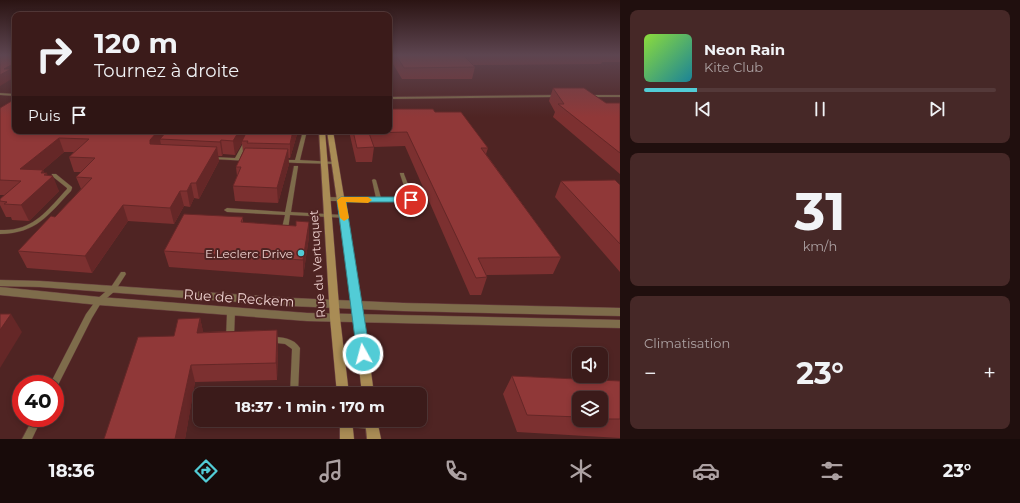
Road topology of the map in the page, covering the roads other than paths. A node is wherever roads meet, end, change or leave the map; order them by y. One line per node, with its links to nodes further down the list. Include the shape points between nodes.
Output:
1 (0, 94): 2 (lane)
2 (12, 95)
3 (564, 96): 6 (lane)
4 (580, 96): 5 (lane)
5 (620, 96)
6 (392, 98)
7 (250, 134): 12 (lane)
8 (304, 134): 17 (lane)
9 (322, 134): 15 (street, Rue du Vertuquet)
10 (330, 134): 16 (street)
11 (208, 158): 12 (lane)
12 (237, 160): 13 (lane)
13 (254, 160)
14 (276, 161): 17 (lane)
15 (324, 163): 16 (lane); 17 (lane); 21 (street, Rue du Vertuquet)
16 (335, 163): 22 (street)
17 (296, 165): 25 (lane)
18 (402, 174): 23 (lane, via 411,200)
19 (54, 175): 29 (lane, via 70,188 69,190 34,225 14,232)
20 (374, 180): 23 (lane)
21 (326, 199): 22 (lane); 26 (street, Rue du Vertuquet)
22 (341, 200): 23 (lane); 27 (street)
23 (379, 200)
24 (227, 210): 25 (lane)
25 (288, 214): 26 (lane); 28 (lane, via 285,230)
26 (327, 216): 27 (lane); 35 (street, Rue du Vertuquet)
27 (344, 217): 36 (street)
28 (277, 230)
29 (0, 232)
30 (123, 274): 32 (lane)
31 (0, 283): 32 (street, Rue de Reckem)
32 (113, 289): 34 (lane); 35 (street, Rue de Reckem)
33 (0, 291): 34 (street, Rue de Reckem)
34 (99, 301): 37 (street, Rue de Reckem); 44 (lane)
35 (334, 304): 36 (street, Rue de Reckem); 39 (street, Rue du Vertuquet)
36 (357, 305): 38 (street, Rue de Reckem); 40 (street)
37 (231, 312): 39 (street, Rue de Reckem); 42 (lane, via 230,338)
38 (620, 312)
39 (335, 318): 40 (street, Rue de Reckem); 46 (street, Rue du Vertuquet)
40 (359, 319): 41 (street, Rue de Reckem); 47 (street)
41 (620, 324)
42 (239, 340)
43 (261, 340): 45 (lane, via 283,340 296,348)
44 (59, 375)
45 (294, 387)
46 (342, 387)
47 (367, 387)
48 (33, 427): 51 (lane)
49 (347, 427): 52 (street)
50 (372, 427): 53 (street)
51 (27, 439)
52 (348, 439)
53 (374, 439)

